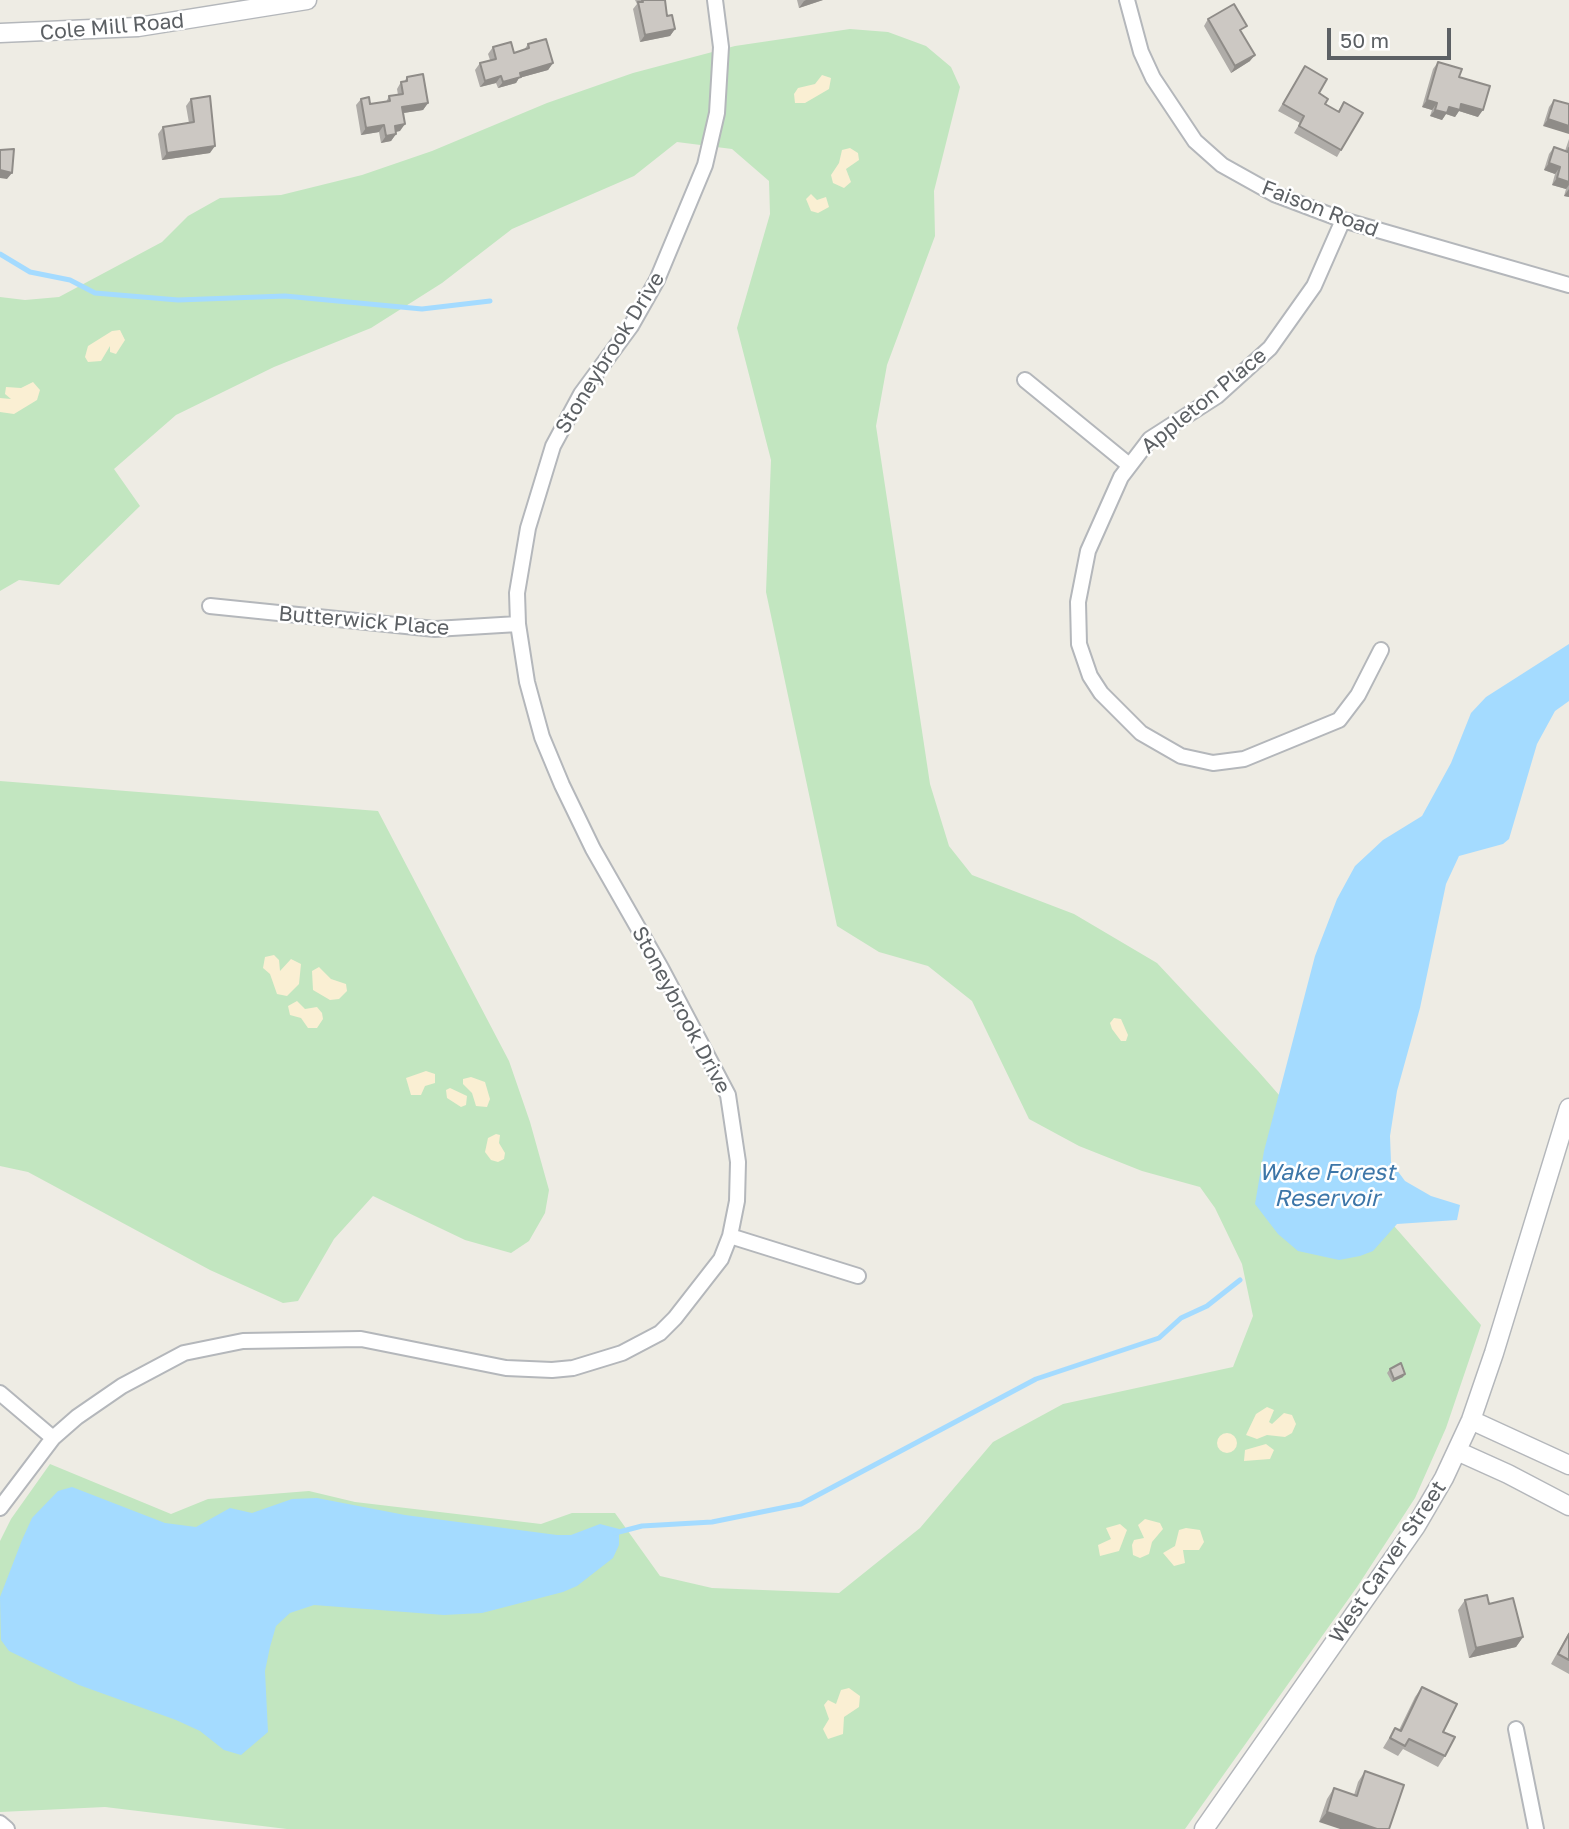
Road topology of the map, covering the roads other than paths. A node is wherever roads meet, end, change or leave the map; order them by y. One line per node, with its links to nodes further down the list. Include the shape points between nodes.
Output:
1 (307, 0): 4 (street, Cole Mill Road, via 138,27)
2 (715, 0): 10 (street, Stoneybrook Drive, via 721,47 719,90 705,165 651,292 581,394 553,446 523,550)
3 (1127, 0): 5 (street, Faison Road, via 1153,78 1195,141 1247,180)
4 (0, 33)
5 (1343, 220): 6 (street, Faison Road); 8 (street, Appleton Place, via 1314,286 1270,348 1217,396 1150,439)
6 (1569, 285)
7 (1025, 380): 8 (street)
8 (1129, 465): 11 (street, Appleton Place, via 1088,551 1078,602 1079,644 1101,693 1153,743 1197,761 1228,762 1320,731 1349,709)
9 (210, 606): 10 (street, Butterwick Place, via 435,629)
10 (518, 624): 13 (street, Stoneybrook Drive, via 542,737 562,785 728,1095 738,1162)
11 (1381, 650)
12 (1569, 1108): 16 (street, West Carver Street)
13 (730, 1236): 14 (street); 17 (street, Stoneybrook Drive, via 707,1280 675,1318 639,1345 605,1359 530,1370 477,1364 361,1339 214,1344 151,1369 97,1402)
14 (858, 1276)
15 (0, 1393): 17 (street)
16 (1471, 1420): 18 (street, West Carver Street); 19 (street)
17 (53, 1438): 21 (street, Stoneybrook Drive)
18 (1457, 1451): 20 (street); 25 (street, West Carver Street, via 1416,1526)
19 (1569, 1465)
20 (1569, 1506)
21 (0, 1508)
22 (1516, 1729): 26 (street)
23 (0, 1823): 24 (street)
24 (7, 1829)
25 (1204, 1829)
26 (1536, 1829)

